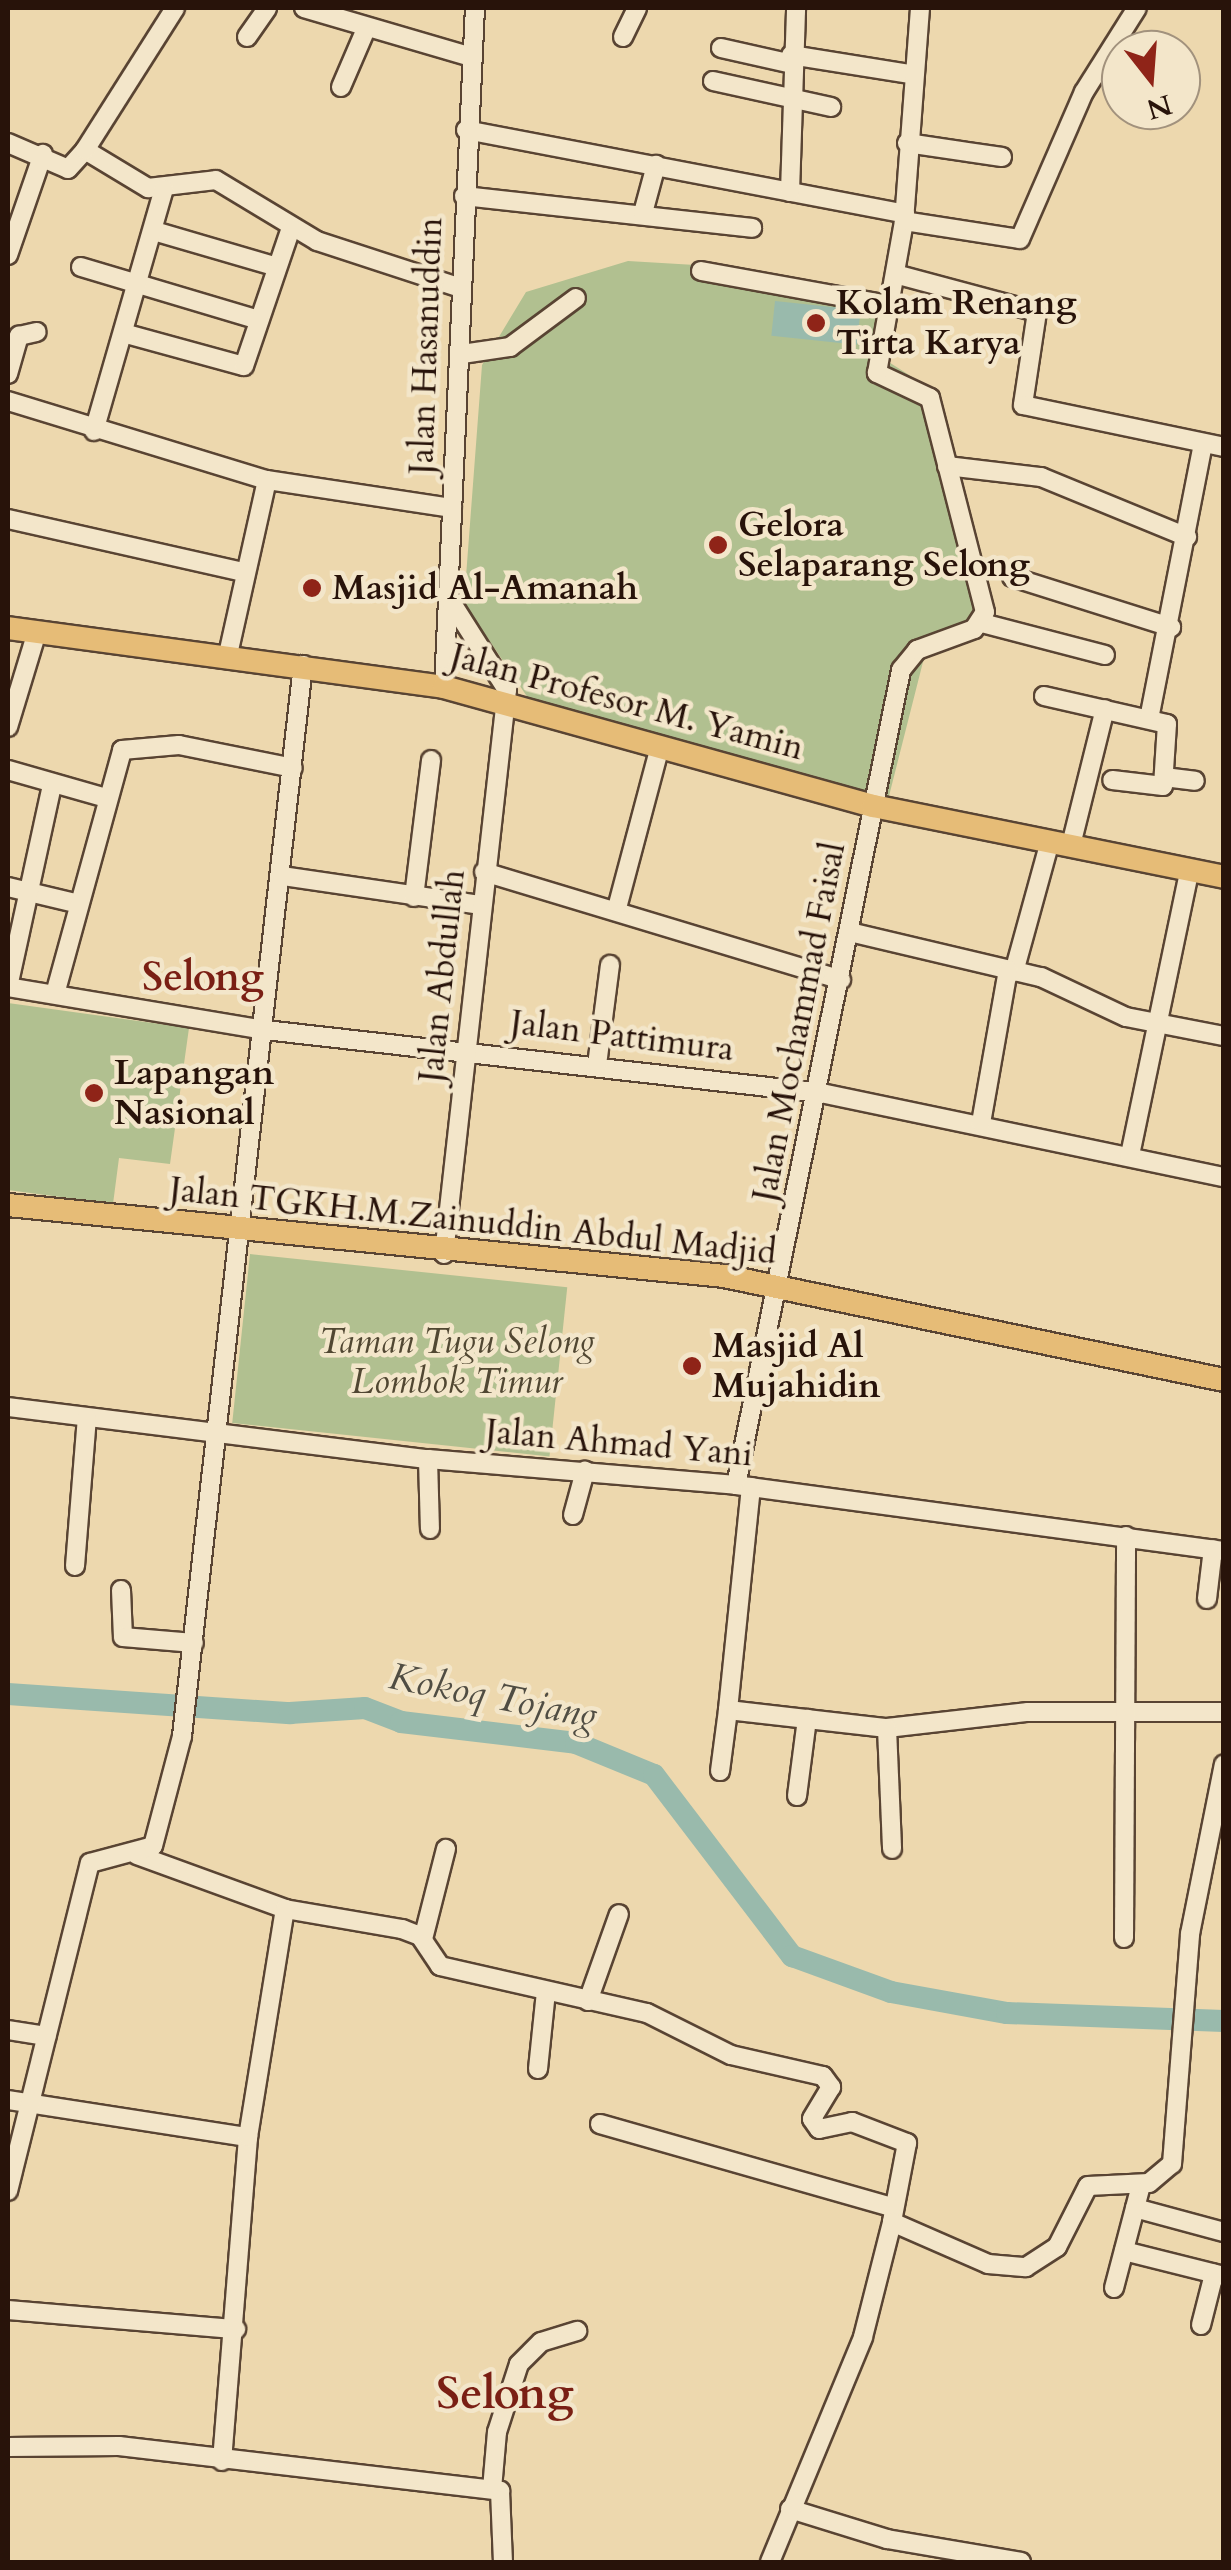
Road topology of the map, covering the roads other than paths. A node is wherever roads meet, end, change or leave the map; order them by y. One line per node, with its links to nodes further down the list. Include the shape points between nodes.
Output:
1 (174, 8): 23 (street)
2 (267, 8): 11 (street)
3 (304, 8): 9 (street)
4 (476, 8): 13 (street, Jalan Hasanuddin)
5 (637, 8): 10 (street)
6 (796, 8): 14 (street)
7 (920, 8): 15 (street)
8 (1137, 8): 31 (street, via 1084,92 1020,239)
9 (366, 29): 13 (street); 17 (street)
10 (623, 36)
11 (247, 37)
12 (721, 48): 14 (street)
13 (468, 56): 20 (street, Jalan Hasanuddin)
14 (792, 60): 15 (street); 18 (street)
15 (910, 74): 22 (street)
16 (712, 81): 18 (street)
17 (340, 87)
18 (795, 103): 19 (street); 28 (street)
19 (831, 107)
20 (466, 130): 26 (street); 29 (street, Jalan Hasanuddin)
21 (8, 143): 24 (street)
22 (908, 144): 25 (street); 31 (street)
23 (85, 150): 24 (street, via 70,169); 27 (street)
24 (42, 154): 35 (street)
25 (1002, 158)
26 (656, 165): 28 (street); 30 (street)
27 (164, 189): 32 (street, via 216,180); 34 (street)
28 (790, 192): 31 (street)
29 (464, 196): 30 (street); 41 (street, Jalan Hasanuddin)
30 (643, 213): 33 (street)
31 (904, 218): 39 (street)
32 (291, 228): 36 (street); 41 (street)
33 (752, 228)
34 (154, 231): 36 (street); 40 (street)
35 (8, 256)
36 (278, 267): 44 (street)
37 (81, 268): 40 (street)
38 (701, 270): 43 (street)
39 (895, 274): 43 (street); 51 (street, via 1037,312 1023,405)
40 (138, 286): 44 (street); 46 (street)
41 (460, 288): 47 (street, Jalan Hasanuddin)
42 (576, 298): 47 (street, via 510,347)
43 (890, 305): 53 (street, via 878,376 928,395)
44 (259, 320): 46 (street, via 240,367)
45 (36, 332): 48 (street, via 19,336)
46 (123, 333): 50 (street)
47 (462, 354): 55 (street, Jalan Hasanuddin)
48 (8, 374)
49 (8, 401): 50 (street)
50 (94, 432): 54 (street)
51 (1203, 444): 52 (street); 57 (street)
52 (1224, 447)
53 (947, 466): 57 (street, via 1041,477); 61 (street)
54 (267, 480): 55 (street); 58 (street)
55 (452, 508): 60 (street, Jalan Hasanuddin)
56 (8, 519): 58 (street)
57 (1187, 537): 62 (street)
58 (243, 572): 66 (street)
59 (1012, 577): 62 (street)
60 (448, 597): 68 (street, Jalan Hasanuddin); 70 (street, via 499,669)
61 (982, 622): 65 (street); 83 (street, Jalan Mochammad Faisal, via 907,659)
62 (1171, 627): 72 (street)
63 (8, 628): 64 (main road, Jalan Profesor M. Yamin)
64 (36, 635): 66 (main road, Jalan Profesor M. Yamin); 73 (street)
65 (1105, 655)
66 (227, 659): 67 (main road, Jalan Profesor M. Yamin)
67 (303, 665): 68 (main road, Jalan Profesor M. Yamin); 76 (street)
68 (444, 687): 70 (main road, Jalan Profesor M. Yamin)
69 (1044, 696): 71 (street)
70 (506, 704): 74 (main road, Jalan Profesor M. Yamin); 85 (street, Jalan Abdullah)
71 (1104, 709): 72 (street); 84 (street)
72 (1149, 719): 78 (street, via 1168,727)
73 (8, 727)
74 (660, 746): 83 (main road, Jalan Profesor M. Yamin); 94 (street)
75 (431, 760): 91 (street)
76 (293, 768): 82 (street, via 132,745); 87 (street)
77 (8, 770): 81 (street)
78 (1164, 777): 79 (street, via 1156,788); 80 (street)
79 (1112, 780)
80 (1195, 781)
81 (52, 786): 82 (street); 90 (street)
82 (103, 797): 92 (street)
83 (873, 806): 84 (main road, Jalan Profesor M. Yamin); 95 (street, Jalan Mochammad Faisal)
84 (1060, 843): 86 (main road, Jalan Profesor M. Yamin); 97 (street)
85 (484, 872): 93 (street, Jalan Abdullah); 94 (street)
86 (1189, 872): 88 (main road, Jalan Profesor M. Yamin); 101 (street)
87 (282, 876): 91 (street); 102 (street)
88 (1224, 877)
89 (8, 887): 90 (street)
90 (27, 890): 92 (street); 99 (street)
91 (414, 898): 93 (street)
92 (75, 903): 100 (street)
93 (481, 905): 104 (street, Jalan Abdullah)
94 (617, 908): 98 (street)
95 (850, 932): 97 (street); 98 (street, Jalan Mochammad Faisal)
96 (610, 964): 105 (street)
97 (1011, 971): 101 (street); 107 (street)
98 (841, 980): 106 (street, Jalan Mochammad Faisal)
99 (8, 987): 100 (street, Jalan Pattimura)
100 (55, 994): 102 (street, Jalan Pattimura)
101 (1153, 1022): 103 (street); 108 (street)
102 (265, 1030): 104 (street, Jalan Pattimura); 111 (street)
103 (1224, 1036)
104 (469, 1050): 105 (street, Jalan Pattimura); 112 (street, Jalan Abdullah)
105 (597, 1066): 106 (street, Jalan Pattimura)
106 (821, 1093): 107 (street, Jalan Pattimura); 113 (street, Jalan Mochammad Faisal)
107 (981, 1124): 108 (street, Jalan Pattimura)
108 (1130, 1155): 109 (street, Jalan Pattimura)
109 (1224, 1178)
110 (8, 1205): 111 (main road, Jalan TGKH.M.Zainuddin Abdul Madjid)
111 (240, 1234): 112 (main road, Jalan TGKH.M.Zainuddin Abdul Madjid); 117 (street)
112 (444, 1254): 113 (main road, Jalan TGKH.M.Zainuddin Abdul Madjid)
113 (781, 1285): 114 (main road, Jalan TGKH.M.Zainuddin Abdul Madjid); 120 (street, Jalan Mochammad Faisal)
114 (1224, 1380)
115 (8, 1406): 116 (street, Jalan Ahmad Yani)
116 (87, 1417): 117 (street, Jalan Ahmad Yani); 125 (street)
117 (221, 1434): 118 (street, Jalan Ahmad Yani); 128 (street)
118 (428, 1459): 119 (street, Jalan Ahmad Yani); 122 (street)
119 (585, 1471): 120 (street, Jalan Ahmad Yani); 121 (street)
120 (743, 1486): 123 (street, Jalan Ahmad Yani); 129 (street, Jalan Mochammad Faisal)
121 (574, 1515)
122 (430, 1530)
123 (1126, 1536): 124 (street, Jalan Ahmad Yani); 130 (street)
124 (1218, 1550): 127 (street)
125 (75, 1566)
126 (121, 1590): 128 (street, via 123,1637)
127 (1207, 1599)
128 (193, 1650): 140 (street, via 182,1736 158,1836)
129 (728, 1710): 132 (street); 135 (street, Jalan Mochammad Faisal)
130 (1122, 1711): 131 (street); 133 (street); 144 (street)
131 (1224, 1712)
132 (807, 1719): 133 (street); 136 (street)
133 (887, 1728): 139 (street)
134 (1224, 1764): 137 (street)
135 (720, 1771)
136 (798, 1796)
137 (1219, 1819): 141 (street)
138 (446, 1849): 145 (street)
139 (892, 1849)
140 (137, 1855): 142 (street); 149 (street, via 93,1858)
141 (1214, 1864): 155 (street, via 1184,2012 1172,2164)
142 (285, 1909): 145 (street); 154 (street)
143 (618, 1914): 147 (street)
144 (1124, 1938)
145 (423, 1939): 146 (street, via 440,1966)
146 (546, 1991): 147 (street); 150 (street)
147 (588, 2001): 158 (street, via 657,2016 731,2056 823,2076 831,2087 812,2118 820,2130 852,2122 907,2143)
148 (8, 2030): 149 (street)
149 (47, 2036): 152 (street)
150 (538, 2069)
151 (8, 2100): 152 (street)
152 (31, 2102): 154 (street); 156 (street)
153 (600, 2124): 158 (street)
154 (248, 2136): 165 (street)
155 (1141, 2184): 157 (street); 158 (street, via 1088,2186 1057,2247 1026,2267 988,2264)
156 (8, 2191)
157 (1135, 2208): 159 (street); 160 (street)
158 (891, 2215): 170 (street, via 863,2337)
159 (1224, 2232)
160 (1124, 2251): 161 (street); 162 (street)
161 (1219, 2275): 164 (street)
162 (1114, 2288)
163 (8, 2310): 165 (street)
164 (1201, 2325)
165 (236, 2329): 168 (street)
166 (578, 2331): 169 (street, via 541,2342 519,2364 497,2432)
167 (8, 2448): 168 (street, via 99,2444)
168 (222, 2461): 169 (street)
169 (492, 2490): 171 (street, via 507,2504)
170 (790, 2509): 172 (street); 173 (street, via 903,2543)
171 (503, 2562)
172 (770, 2562)
173 (1020, 2562)

